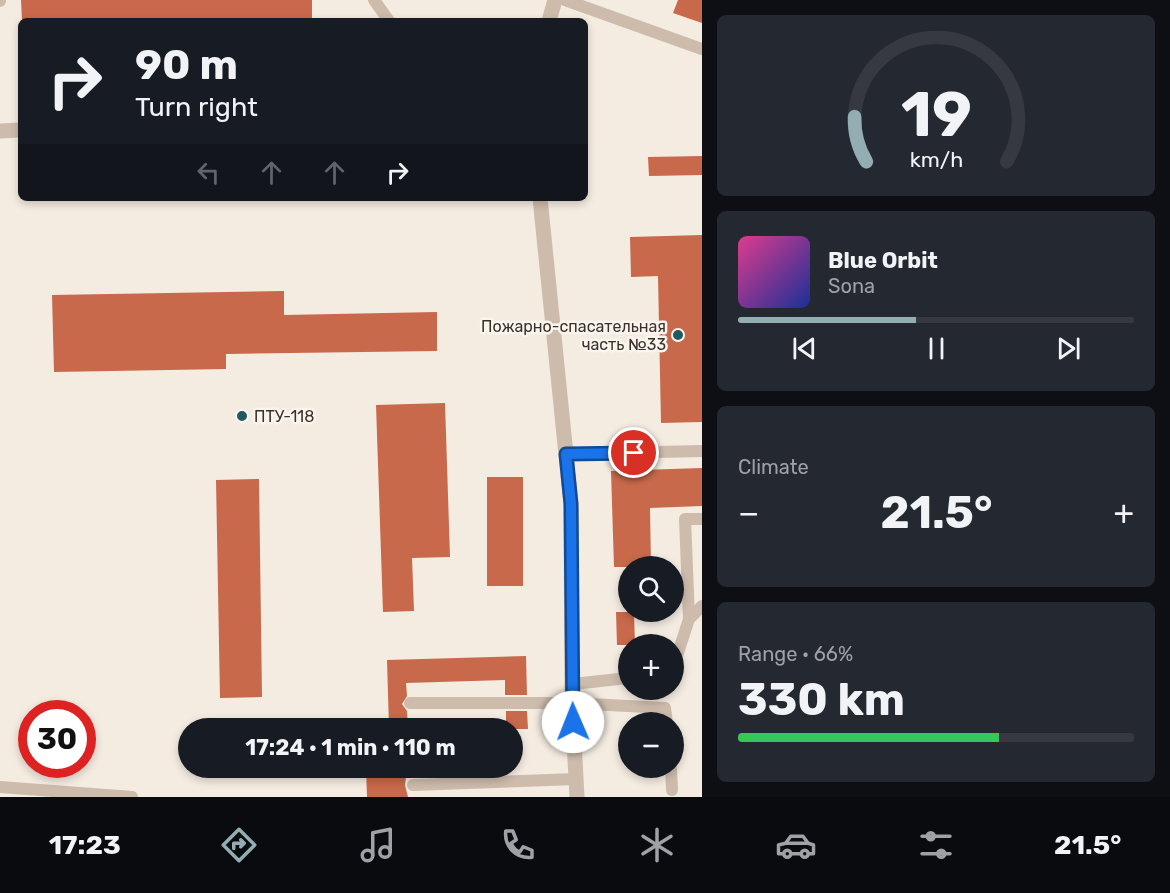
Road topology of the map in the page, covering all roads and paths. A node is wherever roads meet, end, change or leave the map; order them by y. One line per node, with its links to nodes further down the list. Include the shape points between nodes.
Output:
1 (374, 0): 4 (lane)
2 (555, 0): 5 (street)
3 (565, 0): 6 (lane)
4 (387, 18)
5 (550, 18)
6 (702, 49)
7 (18, 130): 8 (street)
8 (0, 131)
9 (540, 201): 11 (street)
10 (702, 451): 11 (lane)
11 (566, 454): 17 (street, via 571,504)
12 (702, 519): 14 (lane, via 685,519)
13 (702, 606): 14 (lane)
14 (688, 619): 15 (lane)
15 (683, 634)
16 (618, 679): 17 (lane)
17 (573, 684): 19 (street)
18 (410, 703): 19 (lane)
19 (572, 703): 20 (lane, via 665,708); 22 (street)
20 (666, 712)
21 (671, 778): 25 (lane)
22 (576, 779): 23 (lane); 27 (street)
23 (413, 785)
24 (0, 787): 26 (lane)
25 (672, 790)
26 (132, 797)
27 (577, 797)

